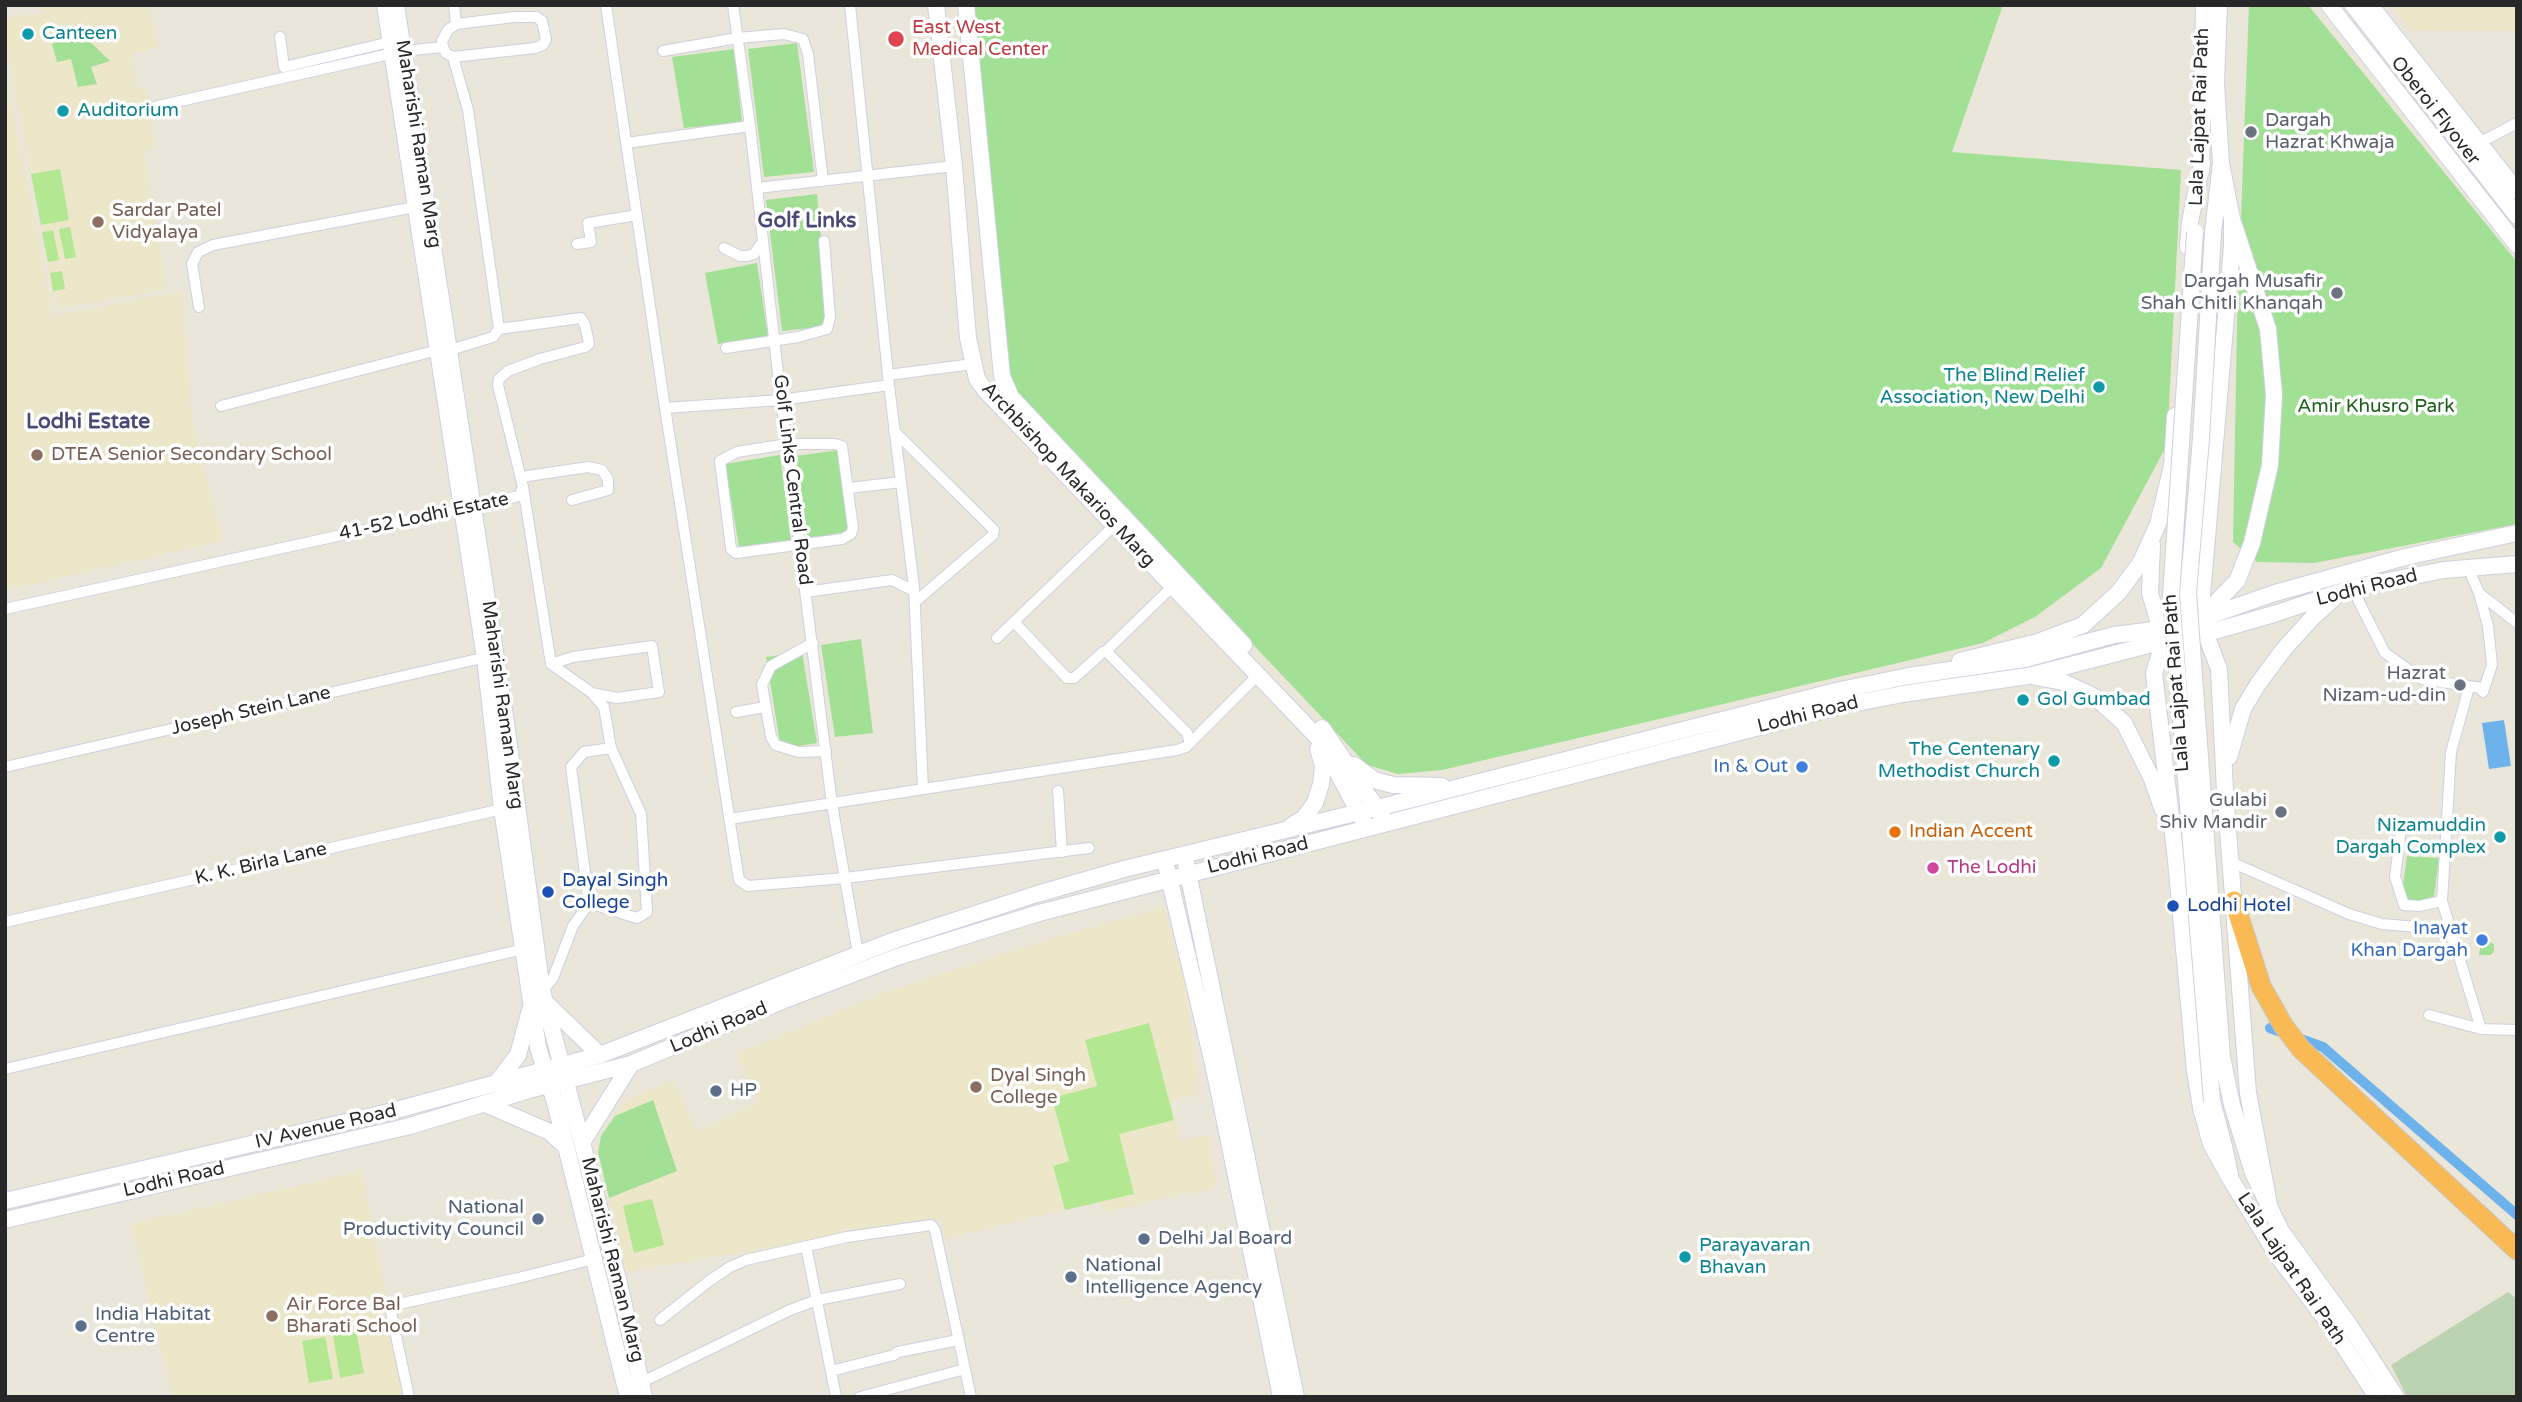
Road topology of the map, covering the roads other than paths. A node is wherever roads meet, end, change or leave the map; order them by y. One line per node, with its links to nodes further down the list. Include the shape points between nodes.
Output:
1 (385, 5): 18 (main road, Maharishi Raman Marg)
2 (396, 5): 18 (main road, Maharishi Raman Marg)
3 (454, 5): 14 (street)
4 (606, 5): 24 (street)
5 (733, 5): 16 (street, Golf Links Central Road)
6 (850, 5): 29 (street)
7 (936, 5): 28 (main road, Archbishop Makarios Marg)
8 (966, 5): 59 (main road, Archbishop Makarios Marg, via 1002,376 1011,397)
9 (2204, 5): 26 (main road, Lala Lajpat Rai Path)
10 (2219, 5): 27 (main road, Lala Lajpat Rai Path, via 2216,83)
11 (2329, 5): 40 (main road, Oberoi Flyover)
12 (2353, 5): 35 (main road, Oberoi Flyover)
13 (2370, 5): 25 (main road)
14 (456, 24): 17 (street, via 447,30); 20 (street, via 536,17 542,21 546,39 535,48)
15 (280, 37): 18 (street, via 284,67)
16 (737, 38): 19 (street); 23 (street, Golf Links Central Road); 30 (street, via 784,34 806,44)
17 (443, 47): 18 (street); 20 (street)
18 (395, 49): 21 (street); 33 (main road, Maharishi Raman Marg); 46 (main road, Maharishi Raman Marg)
19 (663, 51)
20 (453, 57): 43 (street, via 468,110)
21 (158, 106)
22 (2517, 123): 25 (street)
23 (750, 126): 24 (street); 31 (street, Golf Links Central Road)
24 (626, 143): 34 (street)
25 (2479, 143): 32 (main road)
26 (2202, 163): 61 (main road, via 2190,222 2172,466); 137 (main road, Lala Lajpat Rai Path, bridge, via 2171,596 2211,1101)
27 (2221, 163): 36 (main road); 139 (main road, Lala Lajpat Rai Path, bridge, via 2188,593 2222,1057 2253,1173)
28 (954, 166): 29 (street); 47 (main road, Archbishop Makarios Marg)
29 (867, 176): 30 (street); 48 (street)
30 (823, 181): 31 (street)
31 (757, 188): 37 (street, Golf Links Central Road)
32 (2517, 191)
33 (415, 207): 42 (street, via 213,245 198,252 192,264); 46 (main road, Maharishi Raman Marg)
34 (637, 215): 39 (street, via 588,223 591,242); 51 (street)
35 (2517, 216)
36 (2232, 219): 73 (main road); 73 (main road, via 2267,329 2274,395 2270,465 2252,544 2237,581)
37 (763, 241): 41 (street, via 747,257); 44 (street, Golf Links Central Road)
38 (824, 241): 44 (street, via 830,324 819,332)
39 (577, 244)
40 (2517, 245)
41 (724, 248)
42 (199, 307)
43 (499, 329): 46 (street, via 493,337); 54 (street, 41-52 Lodhi Estate, via 581,318 589,344 508,371 499,379)
44 (774, 341): 45 (street); 49 (street, Golf Links Central Road)
45 (726, 348)
46 (444, 350): 50 (street); 58 (main road, Maharishi Raman Marg)
47 (973, 364): 48 (street); 59 (main road, Archbishop Makarios Marg, via 985,390)
48 (888, 380): 49 (street); 52 (street)
49 (781, 400): 51 (street); 53 (street, Golf Links Central Road)
50 (221, 406)
51 (665, 408): 102 (street)
52 (894, 430): 55 (street); 69 (street, via 994,530)
53 (787, 444): 56 (street, via 842,446); 62 (street, Golf Links Central Road); 62 (street, via 725,456 720,461 722,486 731,549 737,553)
54 (522, 482): 57 (street, via 588,467 602,470 608,490); 58 (street, 41-52 Lodhi Estate, via 523,493 514,498); 79 (street)
55 (901, 482): 56 (street); 69 (street)
56 (849, 488): 62 (street, via 851,534)
57 (572, 500)
58 (468, 507): 70 (street, 41-52 Lodhi Estate); 78 (main road, Maharishi Raman Marg)
59 (1119, 521): 65 (main road, Archbishop Makarios Marg); 71 (street); 88 (main road, Archbishop Makarios Marg)
60 (2517, 533): 73 (main road, Lodhi Road, via 2405,557 2275,593)
61 (2153, 539): 74 (main road, via 2150,593); 81 (main road, via 2119,592 2083,625 2038,642)
62 (800, 544): 67 (street, Golf Links Central Road)
63 (2517, 564): 64 (main road, Lodhi Road)
64 (2471, 567): 66 (main road, Lodhi Road); 68 (street)
65 (1173, 586): 77 (street); 80 (main road, Archbishop Makarios Marg)
66 (2351, 588): 73 (main road, Lodhi Road, via 2274,614); 83 (street, via 2385,653 2422,678); 97 (main road, via 2313,617 2258,684 2230,746)
67 (806, 592): 69 (street, via 892,580); 76 (street, Golf Links Central Road)
68 (2479, 593): 72 (street); 83 (street, via 2492,665 2483,692)
69 (915, 597): 95 (street)
70 (5, 609)
71 (1014, 622): 75 (street); 77 (street, via 1067,678 1074,678)
72 (2517, 623)
73 (2202, 626): 74 (main road, Lodhi Road, via 2188,611 2178,611 2165,620); 74 (main road, Lodhi Road, via 2199,646 2187,652 2174,650); 87 (main road, via 2219,669)
74 (2163, 635): 81 (main road, Lodhi Road, via 2114,635 2025,659); 82 (main road, Lodhi Road); 89 (main road, via 2154,673)
75 (997, 638)
76 (813, 643): 85 (street, via 771,666 762,685); 92 (street, Golf Links Central Road)
77 (1105, 652): 90 (street, via 1187,733)
78 (491, 656): 93 (street, Joseph Stein Lane); 99 (main road, Maharishi Raman Marg)
79 (551, 664): 84 (street); 84 (street, via 573,656 652,646 659,691 617,698)
80 (1258, 675): 88 (main road, Archbishop Makarios Marg); 90 (street)
81 (1909, 676): 94 (main road, Lodhi Road)
82 (2028, 676): 103 (main road, Lodhi Road, via 1845,705); 111 (main road, via 2063,681 2095,697 2124,723 2152,779)
83 (2469, 687): 117 (street, via 2451,752)
84 (592, 693): 91 (street, via 604,708)
85 (766, 707): 86 (street); 92 (street, via 776,745 798,752)
86 (736, 712)
87 (2222, 727): 89 (main road, via 2212,718 2192,712 2174,719); 97 (main road)
88 (1320, 733): 94 (main road, via 1374,780 1394,785); 100 (main road, Archbishop Makarios Marg); 101 (main road, Archbishop Makarios Marg); 105 (main road, via 1323,765 1315,803 1304,818)
89 (2162, 735): 111 (main road)
90 (1190, 743): 95 (street, via 1177,750)
91 (611, 748): 118 (street, via 584,752 571,767); 118 (street, via 641,814 647,912 637,918)
92 (826, 751): 98 (street, Golf Links Central Road)
93 (5, 767)
94 (1465, 786): 100 (main road, Lodhi Road)
95 (923, 789): 98 (street)
96 (1058, 791): 108 (street)
97 (2225, 791): 112 (main road)
98 (832, 804): 102 (street); 114 (street, Golf Links Central Road)
99 (509, 808): 119 (street, K. K. Birla Lane); 121 (main road, Maharishi Raman Marg); 123 (main road, Maharishi Raman Marg)
100 (1377, 808): 101 (main road, Lodhi Road); 103 (main road, Archbishop Makarios Marg)
101 (1359, 813): 104 (main road, Archbishop Makarios Marg); 105 (main road, Lodhi Road)
102 (729, 819): 114 (street, via 741,883)
103 (1387, 824): 104 (main road, Lodhi Road)
104 (1368, 829): 113 (main road, Lodhi Road)
105 (1283, 831): 109 (main road, Lodhi Road)
106 (2400, 837): 117 (street, via 2395,877 2404,905)
107 (1089, 848): 108 (street)
108 (1062, 852): 114 (street)
109 (1184, 854): 110 (main road, Lodhi Road); 113 (main road)
110 (1164, 859): 115 (main road); 122 (main road, Lodhi Road, via 1037,894)
111 (2176, 860): 137 (main road, via 2201,1108 2211,1144)
112 (2231, 862): 116 (main road); 120 (street, via 2349,914 2382,924 2430,928)
113 (1188, 873): 115 (main road, Lodhi Road); 157 (main road)
114 (845, 878): 122 (street, Golf Links Central Road)
115 (1169, 878): 128 (main road, Lodhi Road, via 900,957); 156 (main road, via 1214,1068)
116 (2234, 901): 139 (main road, via 2248,1093); 142 (highway, via 2262,986 2301,1049)
117 (2442, 901): 120 (street)
118 (589, 902): 123 (street)
119 (5, 922)
120 (2454, 939): 125 (street)
121 (524, 949): 123 (main road, Maharishi Raman Marg); 130 (street)
122 (859, 954): 127 (main road, Lodhi Road)
123 (540, 999): 127 (main road); 129 (main road, Maharishi Raman Marg); 131 (main road, Maharishi Raman Marg); 133 (main road, via 518,1055)
124 (2429, 1015): 125 (street)
125 (2481, 1029): 126 (street)
126 (2517, 1030)
127 (600, 1055): 129 (main road, Lodhi Road)
128 (631, 1064): 132 (main road, Lodhi Road); 135 (main road)
129 (562, 1065): 131 (main road, IV Avenue Road); 132 (main road, Maharishi Raman Marg)
130 (5, 1069)
131 (546, 1078): 132 (main road, Lodhi Road); 133 (main road, IV Avenue Road); 134 (main road, Lodhi Road); 136 (main road, Maharishi Raman Marg)
132 (567, 1081): 135 (main road, Maharishi Raman Marg)
133 (497, 1082): 138 (main road, IV Avenue Road, via 385,1113)
134 (485, 1104): 136 (main road, via 550,1132); 140 (main road, Lodhi Road, via 410,1126)
135 (583, 1141): 150 (main road, Maharishi Raman Marg)
136 (566, 1147): 143 (main road, Maharishi Raman Marg)
137 (2231, 1180): 158 (main road, Lala Lajpat Rai Path, via 2278,1258)
138 (5, 1201)
139 (2269, 1204): 159 (main road, Lala Lajpat Rai Path, via 2281,1231)
140 (5, 1220)
141 (806, 1246): 145 (street); 146 (street, via 738,1263); 147 (street, via 930,1225 935,1230)
142 (2517, 1251)
143 (594, 1259): 151 (street, via 394,1305 391,1312); 152 (main road, Maharishi Raman Marg)
144 (901, 1284): 145 (street)
145 (817, 1300): 149 (street); 150 (street, via 726,1339)
146 (660, 1320)
147 (958, 1340): 148 (street); 149 (street)
148 (965, 1369): 154 (street); 155 (street)
149 (831, 1371): 153 (street)
150 (643, 1389)
151 (409, 1397)
152 (628, 1397)
153 (836, 1397)
154 (860, 1397)
155 (971, 1397)
156 (1281, 1397)
157 (1296, 1397)
158 (2377, 1397)
159 (2396, 1397)

